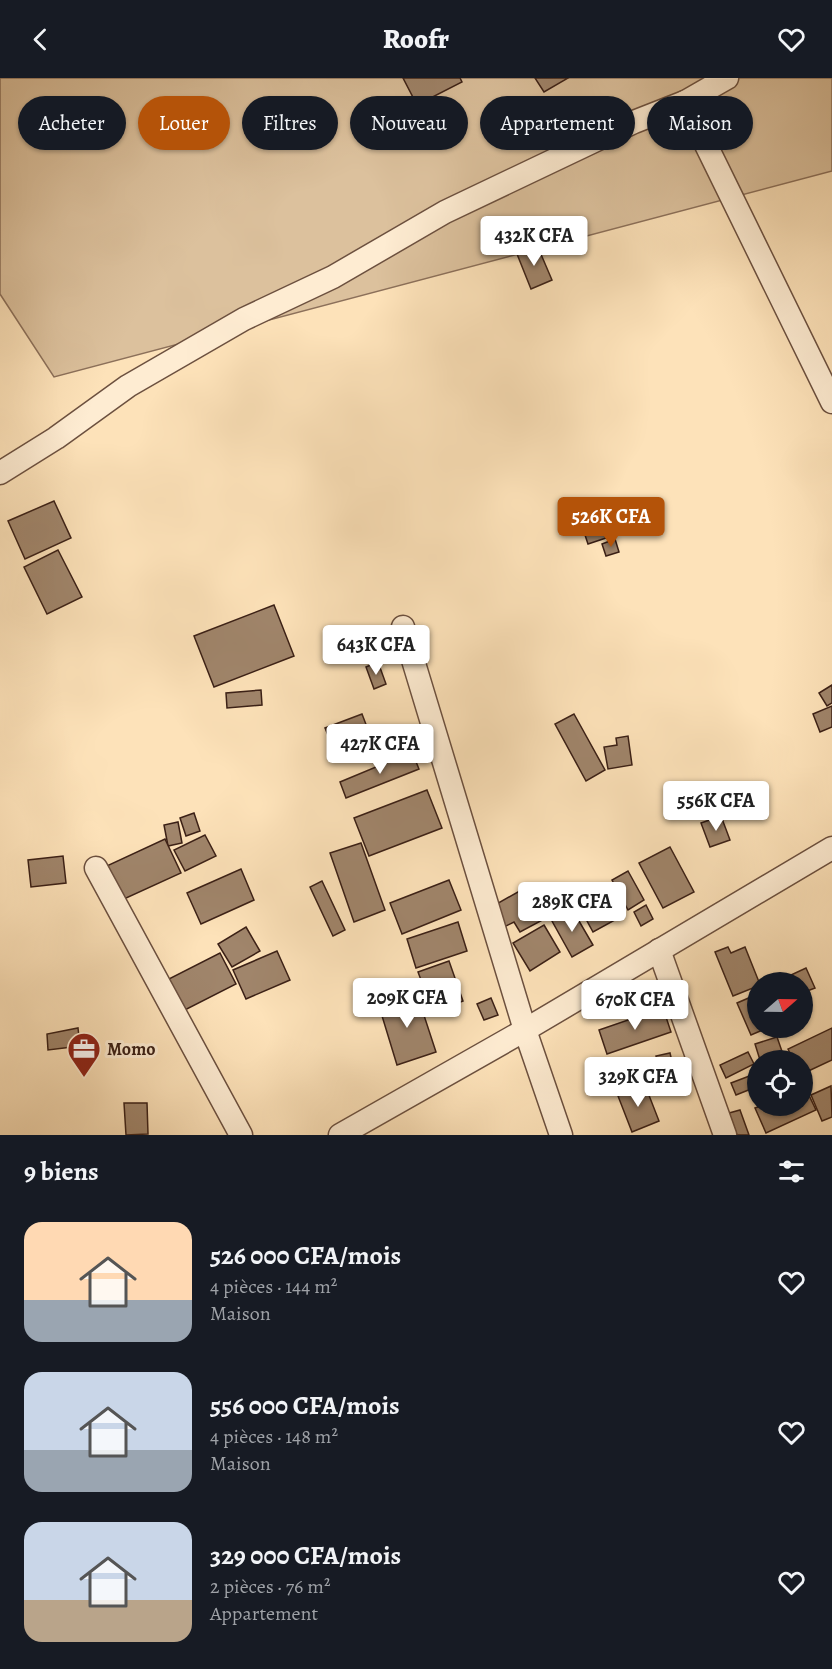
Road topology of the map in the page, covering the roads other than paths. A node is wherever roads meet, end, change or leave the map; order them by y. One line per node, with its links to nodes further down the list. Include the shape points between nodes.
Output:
1 (727, 78): 2 (street)
2 (696, 96)
3 (647, 117): 6 (street, via 445,213 333,277 244,318 128,386)
4 (709, 150): 5 (street)
5 (832, 402)
6 (0, 473)
7 (403, 627): 11 (street)
8 (832, 848): 10 (street)
9 (96, 868): 12 (street)
10 (659, 950): 11 (street); 15 (street)
11 (525, 1030): 13 (street); 14 (street)
12 (241, 1135)
13 (340, 1135)
14 (561, 1135)
15 (725, 1135)

